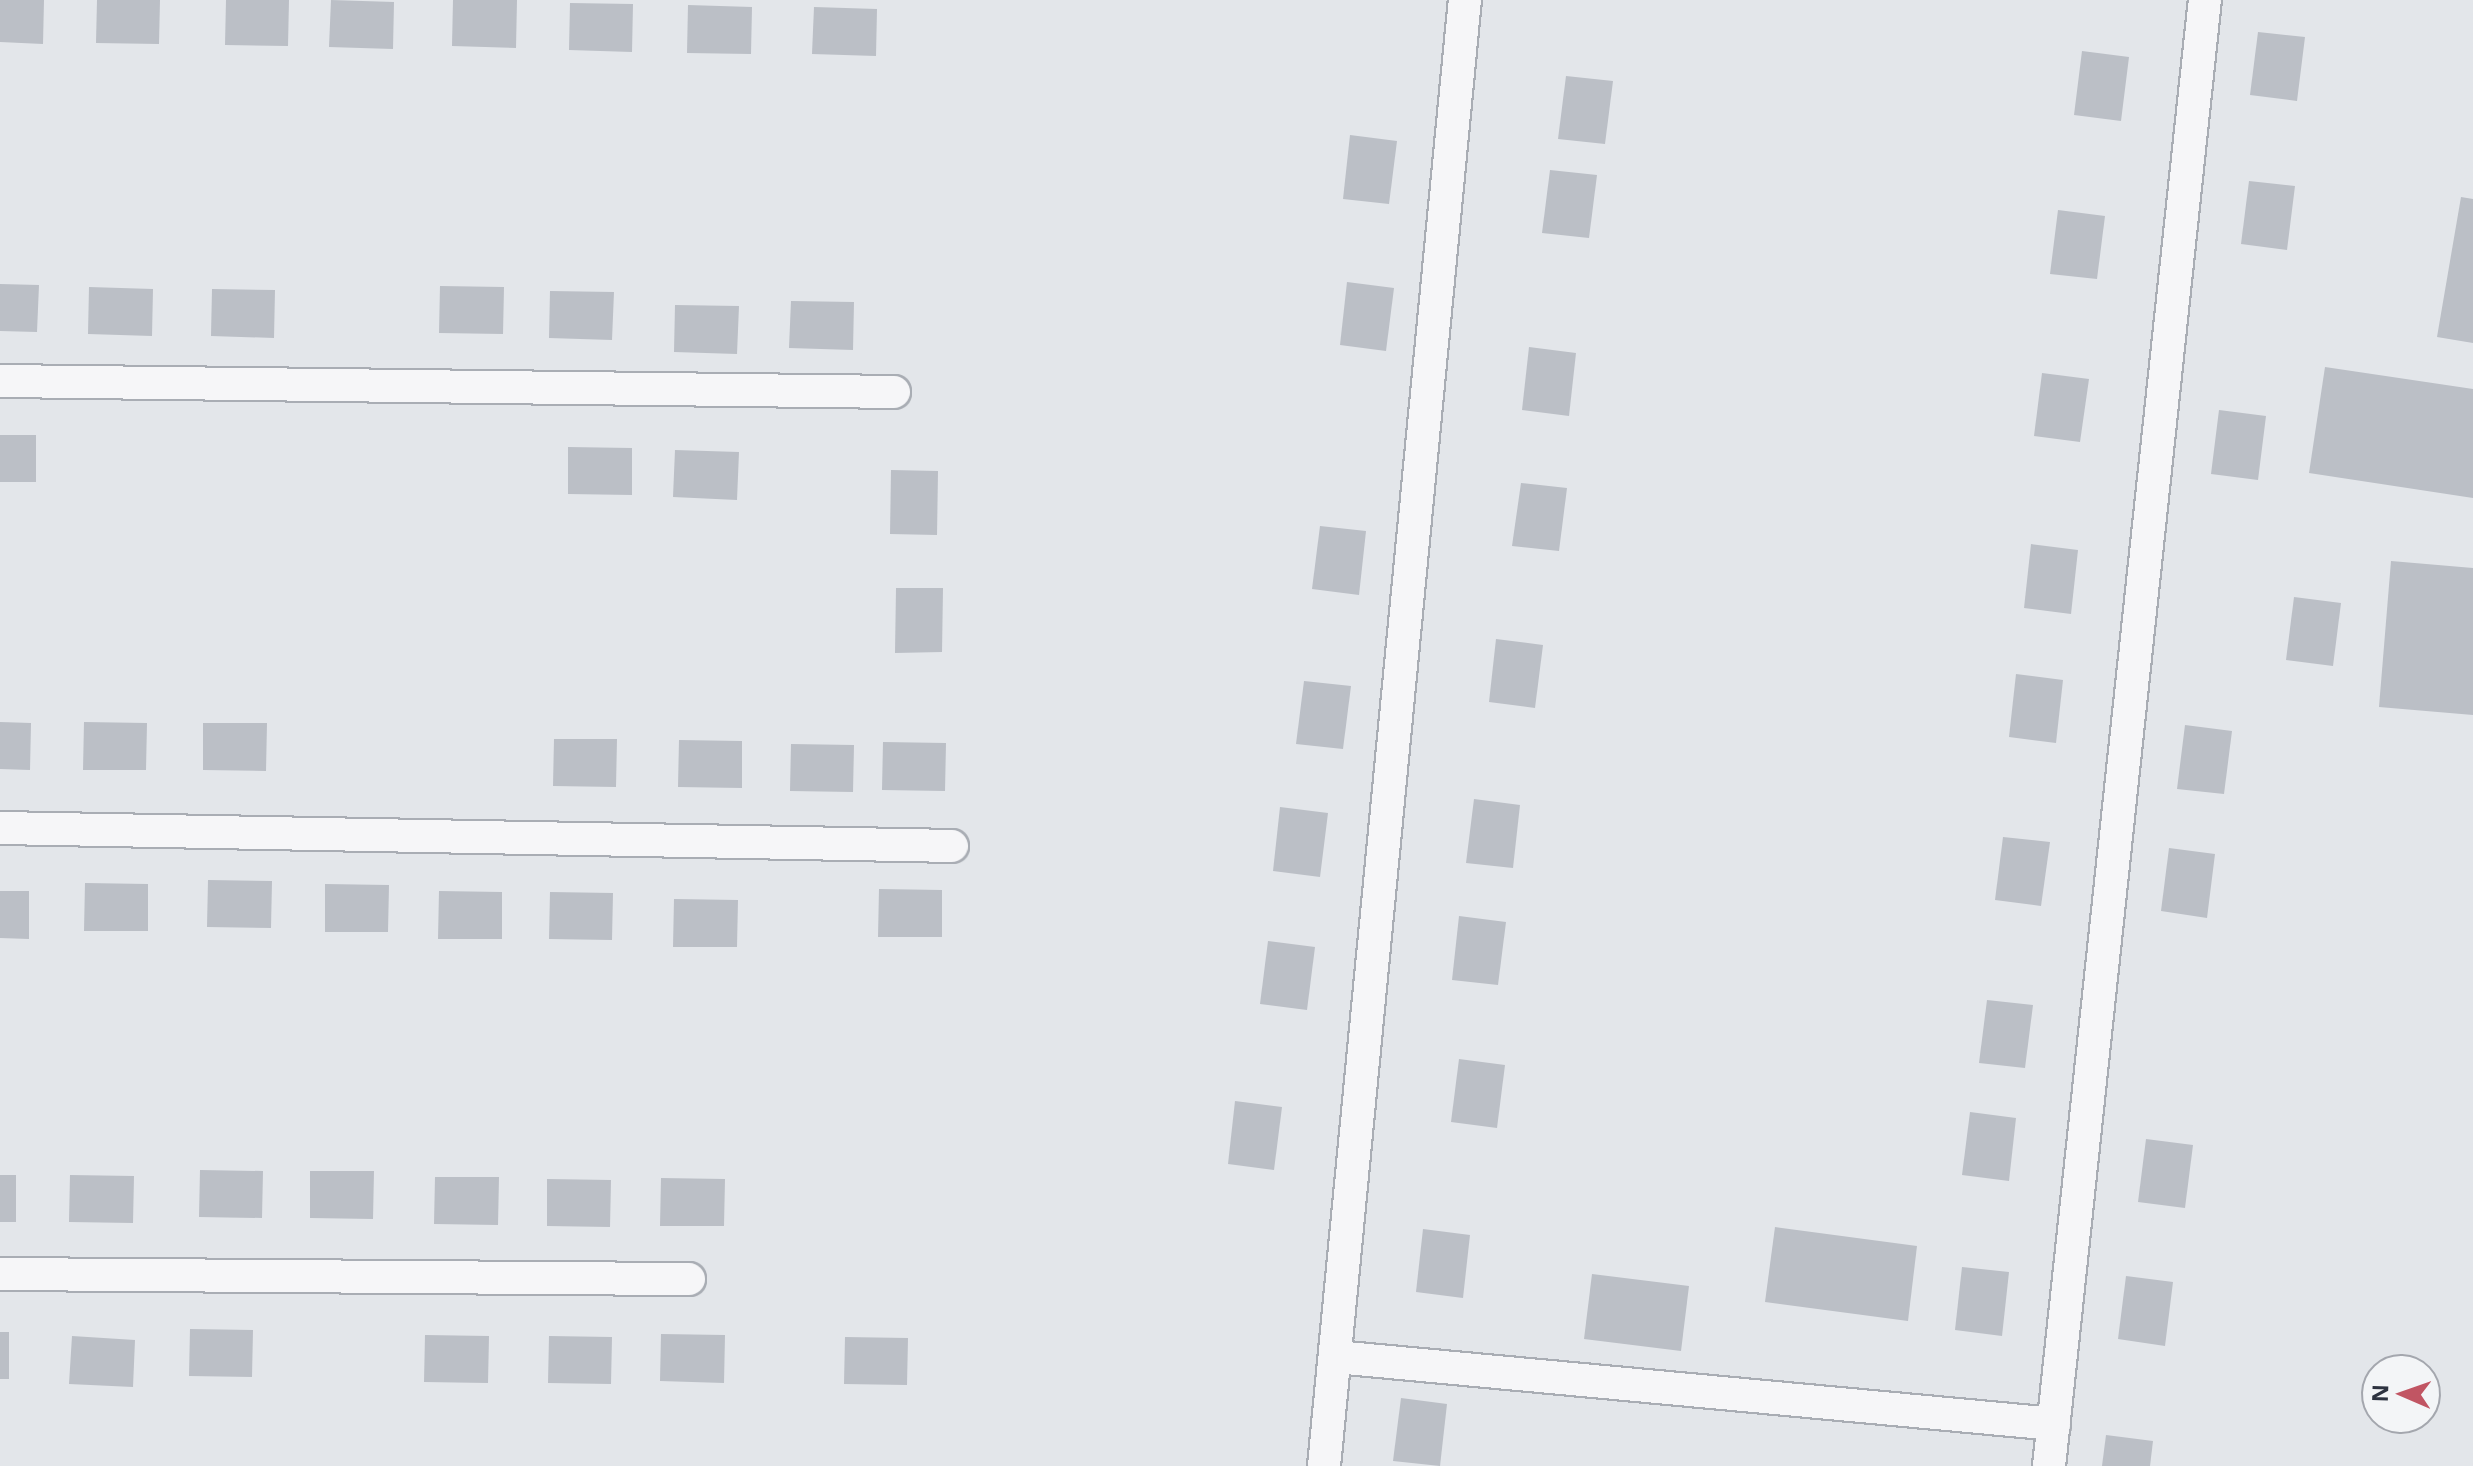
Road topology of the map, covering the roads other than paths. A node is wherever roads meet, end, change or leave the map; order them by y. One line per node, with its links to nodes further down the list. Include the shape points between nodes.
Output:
1 (1465, 0): 9 (street)
2 (2205, 0): 10 (street)
3 (0, 381): 4 (street)
4 (894, 392)
5 (0, 828): 6 (street)
6 (952, 846)
7 (0, 1274): 8 (street)
8 (689, 1279)
9 (1336, 1357): 10 (street); 11 (street)
10 (2054, 1424): 12 (street)
11 (1324, 1466)
12 (2049, 1466)

